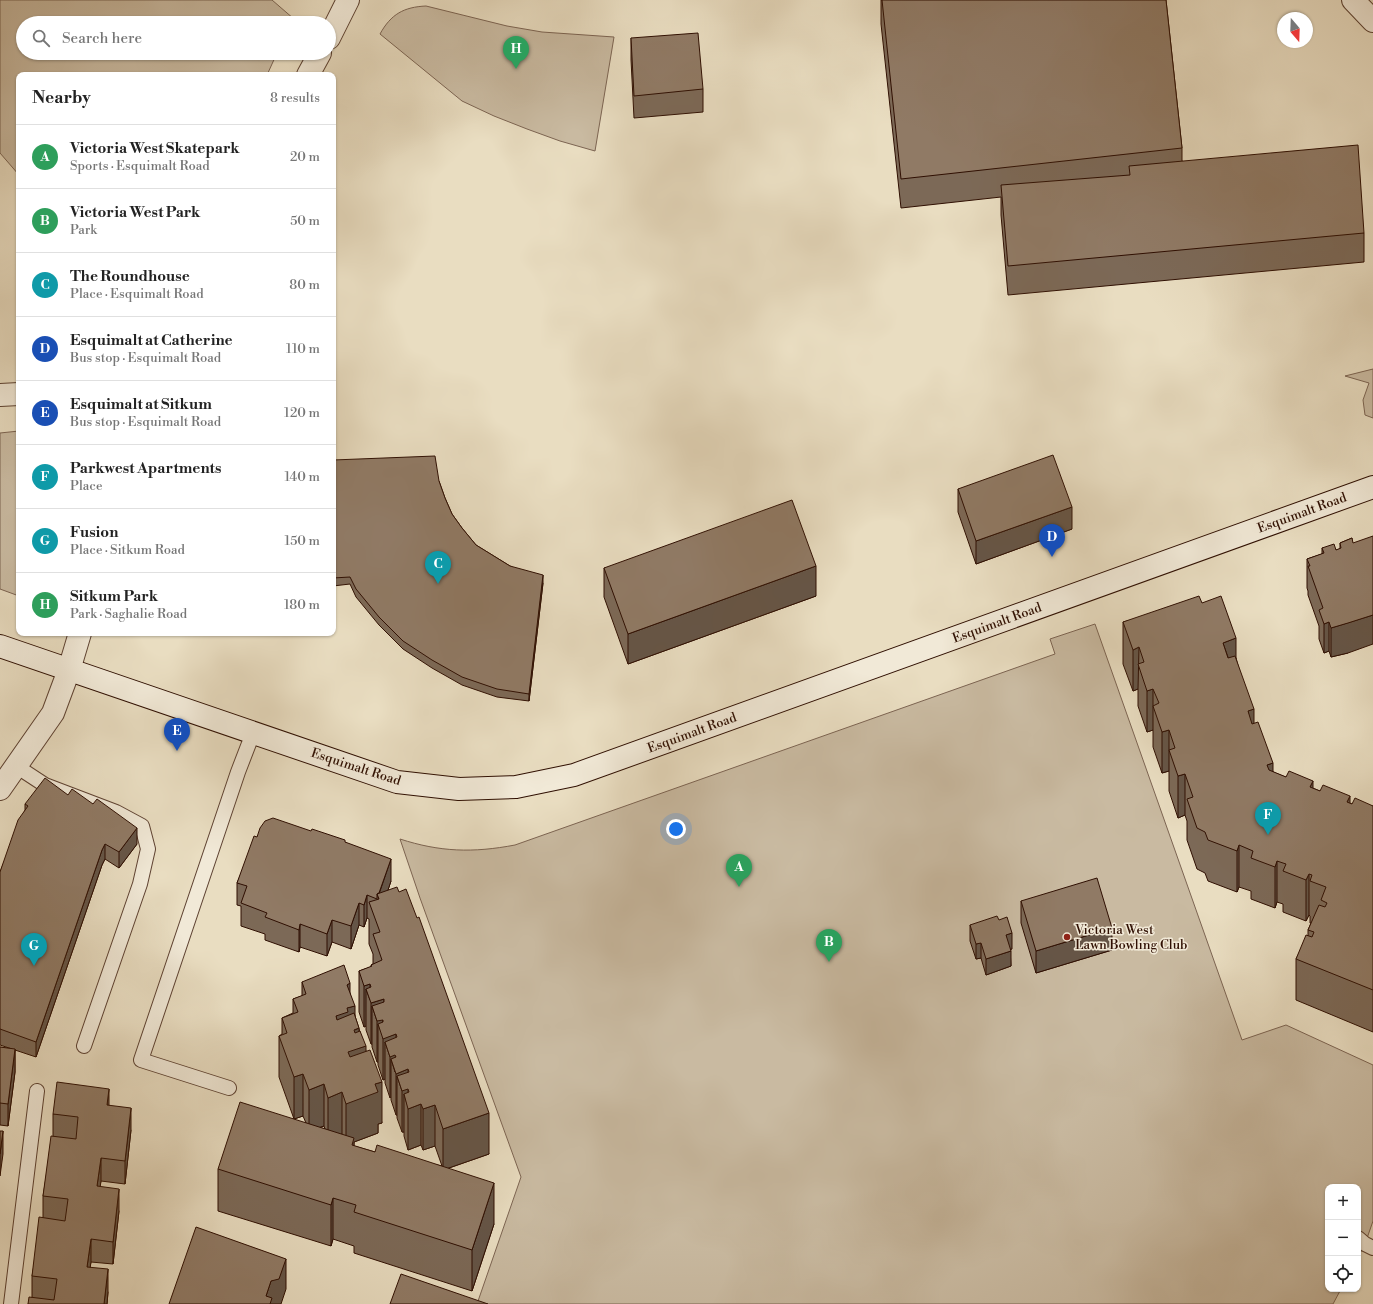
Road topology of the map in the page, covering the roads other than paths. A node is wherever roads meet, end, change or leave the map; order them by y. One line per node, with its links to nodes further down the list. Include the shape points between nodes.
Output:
1 (348, 0): 4 (main road)
2 (1353, 0): 3 (main road)
3 (1373, 21)
4 (336, 24)
5 (316, 60): 6 (main road)
6 (310, 72)
7 (16, 394): 8 (main road)
8 (0, 396)
9 (1373, 487): 13 (main road, Esquimalt Road, via 574,776 516,787 459,790 398,782)
10 (79, 636): 12 (main road)
11 (0, 646): 12 (main road, Esquimalt Road)
12 (69, 670): 13 (main road, Esquimalt Road); 14 (main road, via 53,713)
13 (253, 733): 17 (lane, via 141,1060)
14 (16, 766): 15 (main road); 16 (lane, via 45,785 116,812 142,826 148,849 140,884)
15 (0, 789)
16 (84, 1046)
17 (229, 1088)
18 (37, 1091): 21 (lane)
19 (1361, 1241): 20 (lane)
20 (1373, 1248)
21 (11, 1304)

